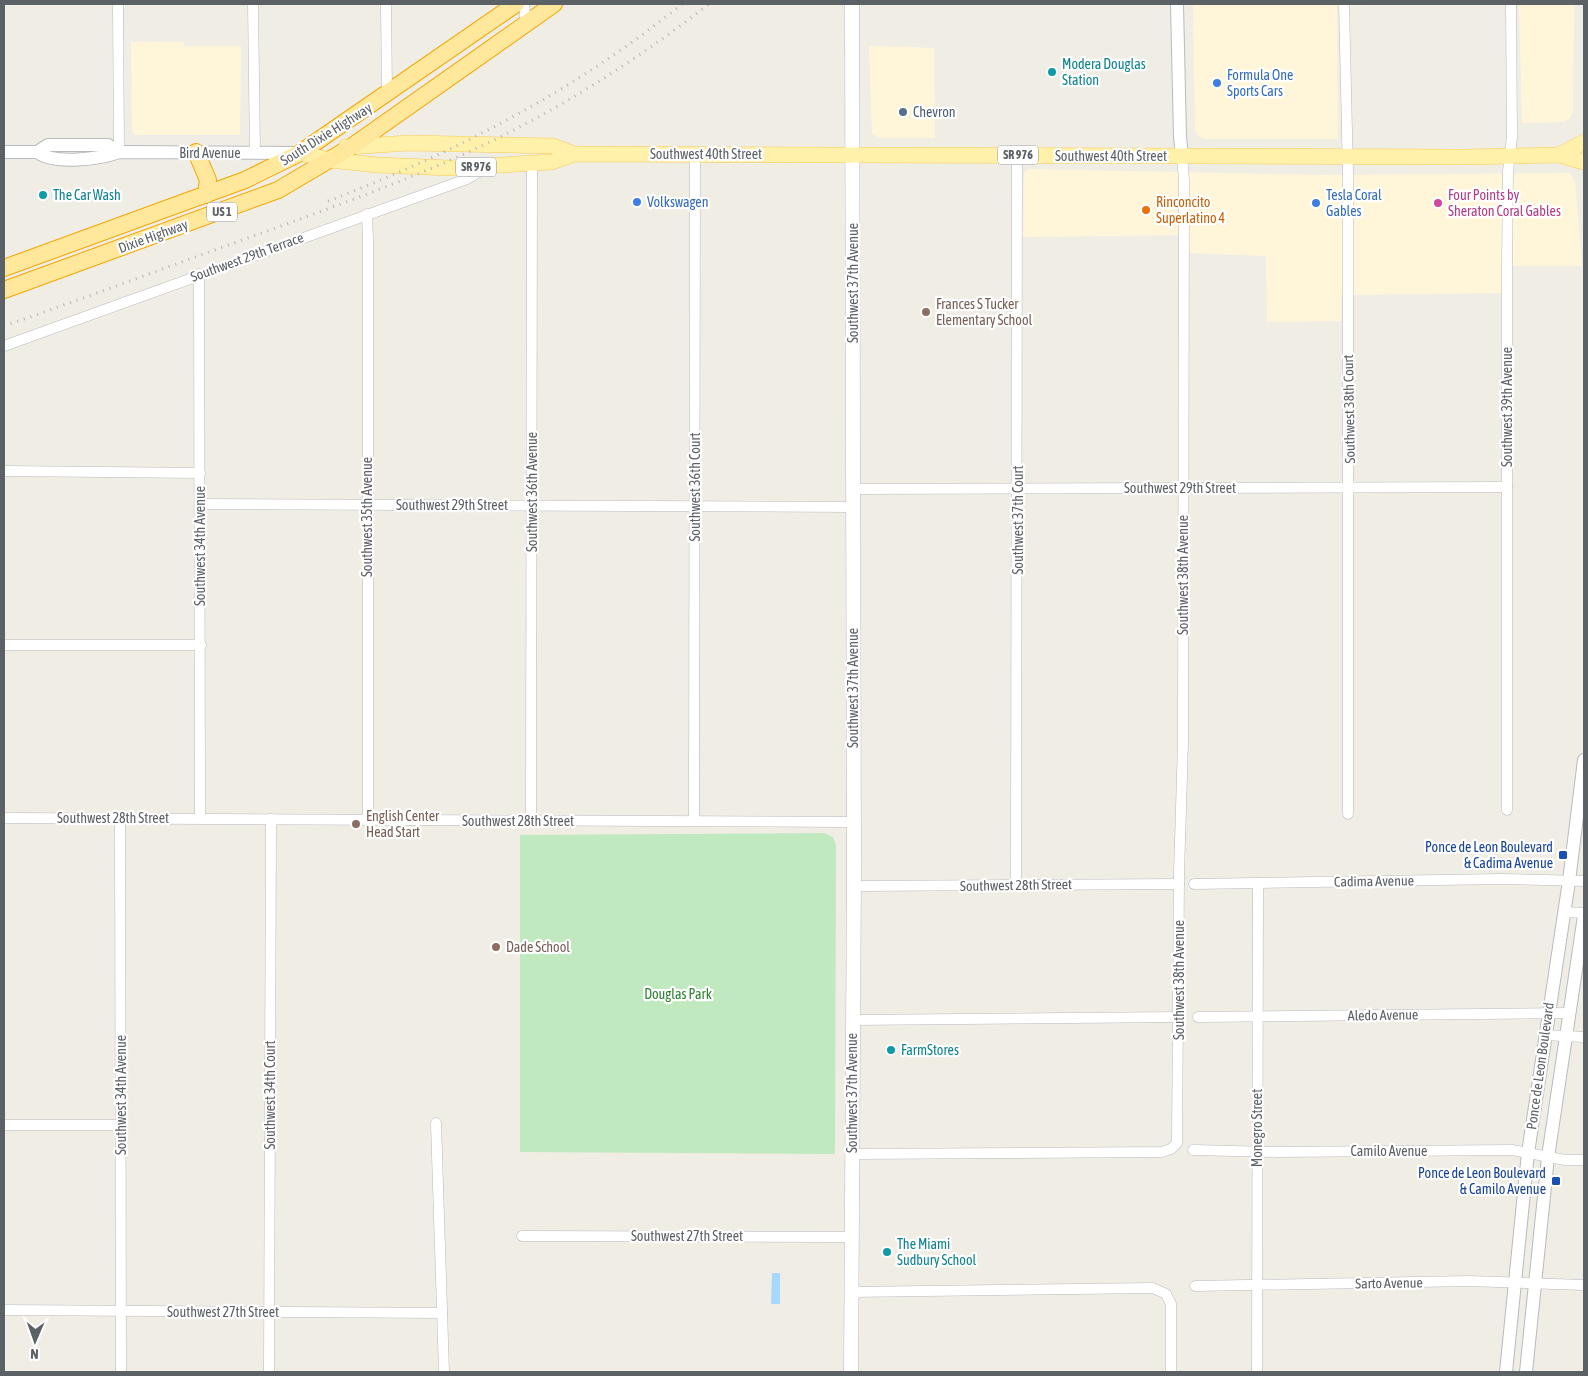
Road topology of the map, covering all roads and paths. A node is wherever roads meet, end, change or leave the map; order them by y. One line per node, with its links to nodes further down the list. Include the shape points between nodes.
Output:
1 (118, 4): 16 (street)
2 (253, 4): 18 (street)
3 (386, 4): 12 (street)
4 (516, 4): 12 (highway, South Dixie Highway / US 1)
5 (524, 4): 11 (street)
6 (554, 4): 11 (highway, South Dixie Highway / US 1)
7 (852, 4): 22 (main road, Southwest 37th Avenue)
8 (1177, 4): 25 (street, Southwest 38th Avenue)
9 (1344, 4): 26 (street, Southwest 38th Court)
10 (1511, 4): 27 (street, Southwest 39th Avenue)
11 (526, 24): 14 (highway, South Dixie Highway / US 1)
12 (387, 94): 19 (highway, South Dixie Highway / US 1)
13 (1584, 142): 24 (main road, Southwest 40th Street / SR 976)
14 (352, 146): 19 (main road, Southwest 40th Street / SR 976); 20 (main road, Southwest 40th Street / SR 976, via 409,143 553,146); 28 (highway, Dixie Highway / US 1)
15 (4, 152): 16 (street, Bird Avenue, via 38,152 45,158 101,158)
16 (119, 152): 17 (street, Bird Avenue)
17 (196, 152): 18 (street, Bird Avenue); 32 (highway, via 206,173)
18 (255, 153): 19 (street, Bird Avenue)
19 (300, 153): 28 (main road, Southwest 40th Street); 32 (highway, South Dixie Highway / US 1)
20 (574, 154): 21 (main road, Southwest 40th Street / SR 976); 30 (main road, Southwest 40th Street / SR 976, via 552,162)
21 (695, 154): 22 (main road, Southwest 40th Street / SR 976); 48 (street, Southwest 36th Court)
22 (853, 155): 23 (main road, Southwest 40th Street / SR 976); 44 (main road, Southwest 37th Avenue)
23 (1017, 155): 25 (main road, Southwest 40th Street / SR 976); 43 (street, Southwest 37th Court)
24 (1559, 155): 27 (main road, Southwest 40th Street / SR 976); 29 (main road, Southwest 40th Street / SR 976)
25 (1182, 156): 26 (main road, Southwest 40th Street / SR 976); 40 (street, Southwest 38th Avenue)
26 (1348, 156): 27 (main road, Southwest 40th Street / SR 976); 41 (street, Southwest 38th Court)
27 (1510, 156): 42 (street, Southwest 39th Avenue)
28 (330, 160): 31 (main road, Southwest 40th Street / SR 976, via 420,167); 36 (highway, Dixie Highway / US 1, via 252,201)
29 (1584, 162)
30 (532, 163): 31 (main road, Southwest 40th Street / SR 976); 47 (street, Southwest 36th Avenue)
31 (489, 166): 33 (street, Southwest 29th Terrace, via 467,179)
32 (206, 195): 34 (highway, South Dixie Highway / US 1)
33 (366, 214): 35 (street, Southwest 29th Terrace); 46 (street, Southwest 35th Avenue)
34 (4, 268)
35 (199, 274): 37 (street, Southwest 29th Terrace); 39 (street, Southwest 34th Avenue)
36 (4, 290)
37 (4, 346)
38 (4, 471): 39 (street)
39 (200, 473): 45 (street, Southwest 34th Avenue)
40 (1183, 487): 41 (street, Southwest 29th Street); 43 (street, Southwest 29th Street); 67 (street, Southwest 38th Avenue, via 1183,742)
41 (1349, 487): 42 (street, Southwest 29th Street); 55 (street, Southwest 38th Court)
42 (1507, 487): 54 (street, Southwest 39th Avenue)
43 (1018, 488): 44 (street, Southwest 29th Street); 69 (street, Southwest 37th Court)
44 (853, 489): 49 (main road, Southwest 37th Avenue)
45 (200, 504): 46 (street, Southwest 29th Street); 51 (street, Southwest 34th Avenue)
46 (367, 505): 47 (street, Southwest 29th Street); 60 (street, Southwest 35th Avenue)
47 (532, 505): 48 (street, Southwest 29th Street); 61 (street, Southwest 36th Avenue)
48 (695, 506): 49 (street, Southwest 29th Street); 62 (street, Southwest 36th Court)
49 (853, 506): 63 (main road, Southwest 37th Avenue)
50 (4, 644): 51 (street)
51 (201, 645): 58 (street, Southwest 34th Avenue)
52 (1584, 760): 53 (street, Ponce de Leon Boulevard)
53 (1583, 789): 64 (street, Ponce de Leon Boulevard)
54 (1507, 810)
55 (1348, 814)
56 (4, 818): 57 (street, Southwest 28th Street)
57 (120, 818): 58 (street, Southwest 28th Street); 84 (street, Southwest 34th Avenue)
58 (200, 818): 59 (street, Southwest 28th Street)
59 (271, 819): 60 (street, Southwest 28th Street); 101 (street, Southwest 34th Court)
60 (368, 820): 61 (street, Southwest 28th Street)
61 (531, 820): 62 (street, Southwest 28th Street)
62 (694, 820): 63 (street, Southwest 28th Street)
63 (853, 822): 70 (main road, Southwest 37th Avenue)
64 (1569, 880): 65 (street, Cadima Avenue); 66 (street, Cadima Avenue); 71 (street, Ponce de Leon Boulevard)
65 (1584, 881)
66 (1258, 883): 68 (street, Cadima Avenue); 77 (street, Monegro Street)
67 (1178, 884): 69 (street, Southwest 28th Street); 75 (street, Southwest 38th Avenue)
68 (1194, 884)
69 (1016, 885): 70 (street, Southwest 28th Street)
70 (854, 886): 78 (main road, Southwest 37th Avenue)
71 (1564, 912): 72 (street); 73 (street, Ponce de Leon Boulevard)
72 (1584, 914): 74 (street, Ponce de Leon Boulevard)
73 (1548, 1013): 74 (street, Aledo Avenue); 77 (street, Aledo Avenue); 79 (street, Ponce de Leon Boulevard)
74 (1569, 1013): 80 (street, Ponce de Leon Boulevard)
75 (1178, 1017): 78 (street); 88 (street, Southwest 38th Avenue, via 1179,1135 1175,1146 1162,1152)
76 (1198, 1017): 77 (street, Aledo Avenue)
77 (1258, 1017): 86 (street, Monegro Street)
78 (853, 1020): 88 (main road, Southwest 37th Avenue)
79 (1544, 1035): 80 (street); 87 (street, Ponce de Leon Boulevard)
80 (1565, 1037): 81 (street); 89 (street, Ponce de Leon Boulevard)
81 (1584, 1037)
82 (436, 1123): 102 (street)
83 (4, 1125): 84 (street)
84 (121, 1126): 100 (street, Southwest 34th Avenue)
85 (1193, 1150): 86 (street, Camilo Avenue)
86 (1257, 1151): 87 (street, Camilo Avenue, via 1512,1150); 95 (street, Monegro Street)
87 (1528, 1153): 89 (street, Camilo Avenue); 93 (street, Ponce de Leon Boulevard)
88 (852, 1154): 92 (main road, Southwest 37th Avenue)
89 (1548, 1157): 90 (street, Camilo Avenue); 94 (street, Ponce de Leon Boulevard)
90 (1584, 1160)
91 (522, 1236): 92 (street, Southwest 27th Street)
92 (851, 1237): 98 (main road, Southwest 37th Avenue)
93 (1513, 1283): 94 (street, Sarto Avenue); 95 (street, Sarto Avenue); 109 (street, Ponce de Leon Boulevard)
94 (1534, 1284): 96 (street, Sarto Avenue); 110 (street, Ponce de Leon Boulevard)
95 (1257, 1285): 97 (street, Sarto Avenue); 108 (street, Monegro Street)
96 (1584, 1285)
97 (1194, 1286)
98 (852, 1292): 106 (main road, Southwest 37th Avenue); 107 (street, via 1145,1287 1166,1294 1171,1304)
99 (4, 1310): 100 (street, Southwest 27th Street)
100 (121, 1311): 101 (street, Southwest 27th Street); 103 (street, Southwest 34th Avenue)
101 (269, 1312): 102 (street, Southwest 27th Street); 104 (street, Southwest 34th Court)
102 (442, 1313): 105 (street)
103 (121, 1372)
104 (269, 1372)
105 (444, 1372)
106 (851, 1372)
107 (1171, 1372)
108 (1257, 1372)
109 (1506, 1372)
110 (1526, 1372)

